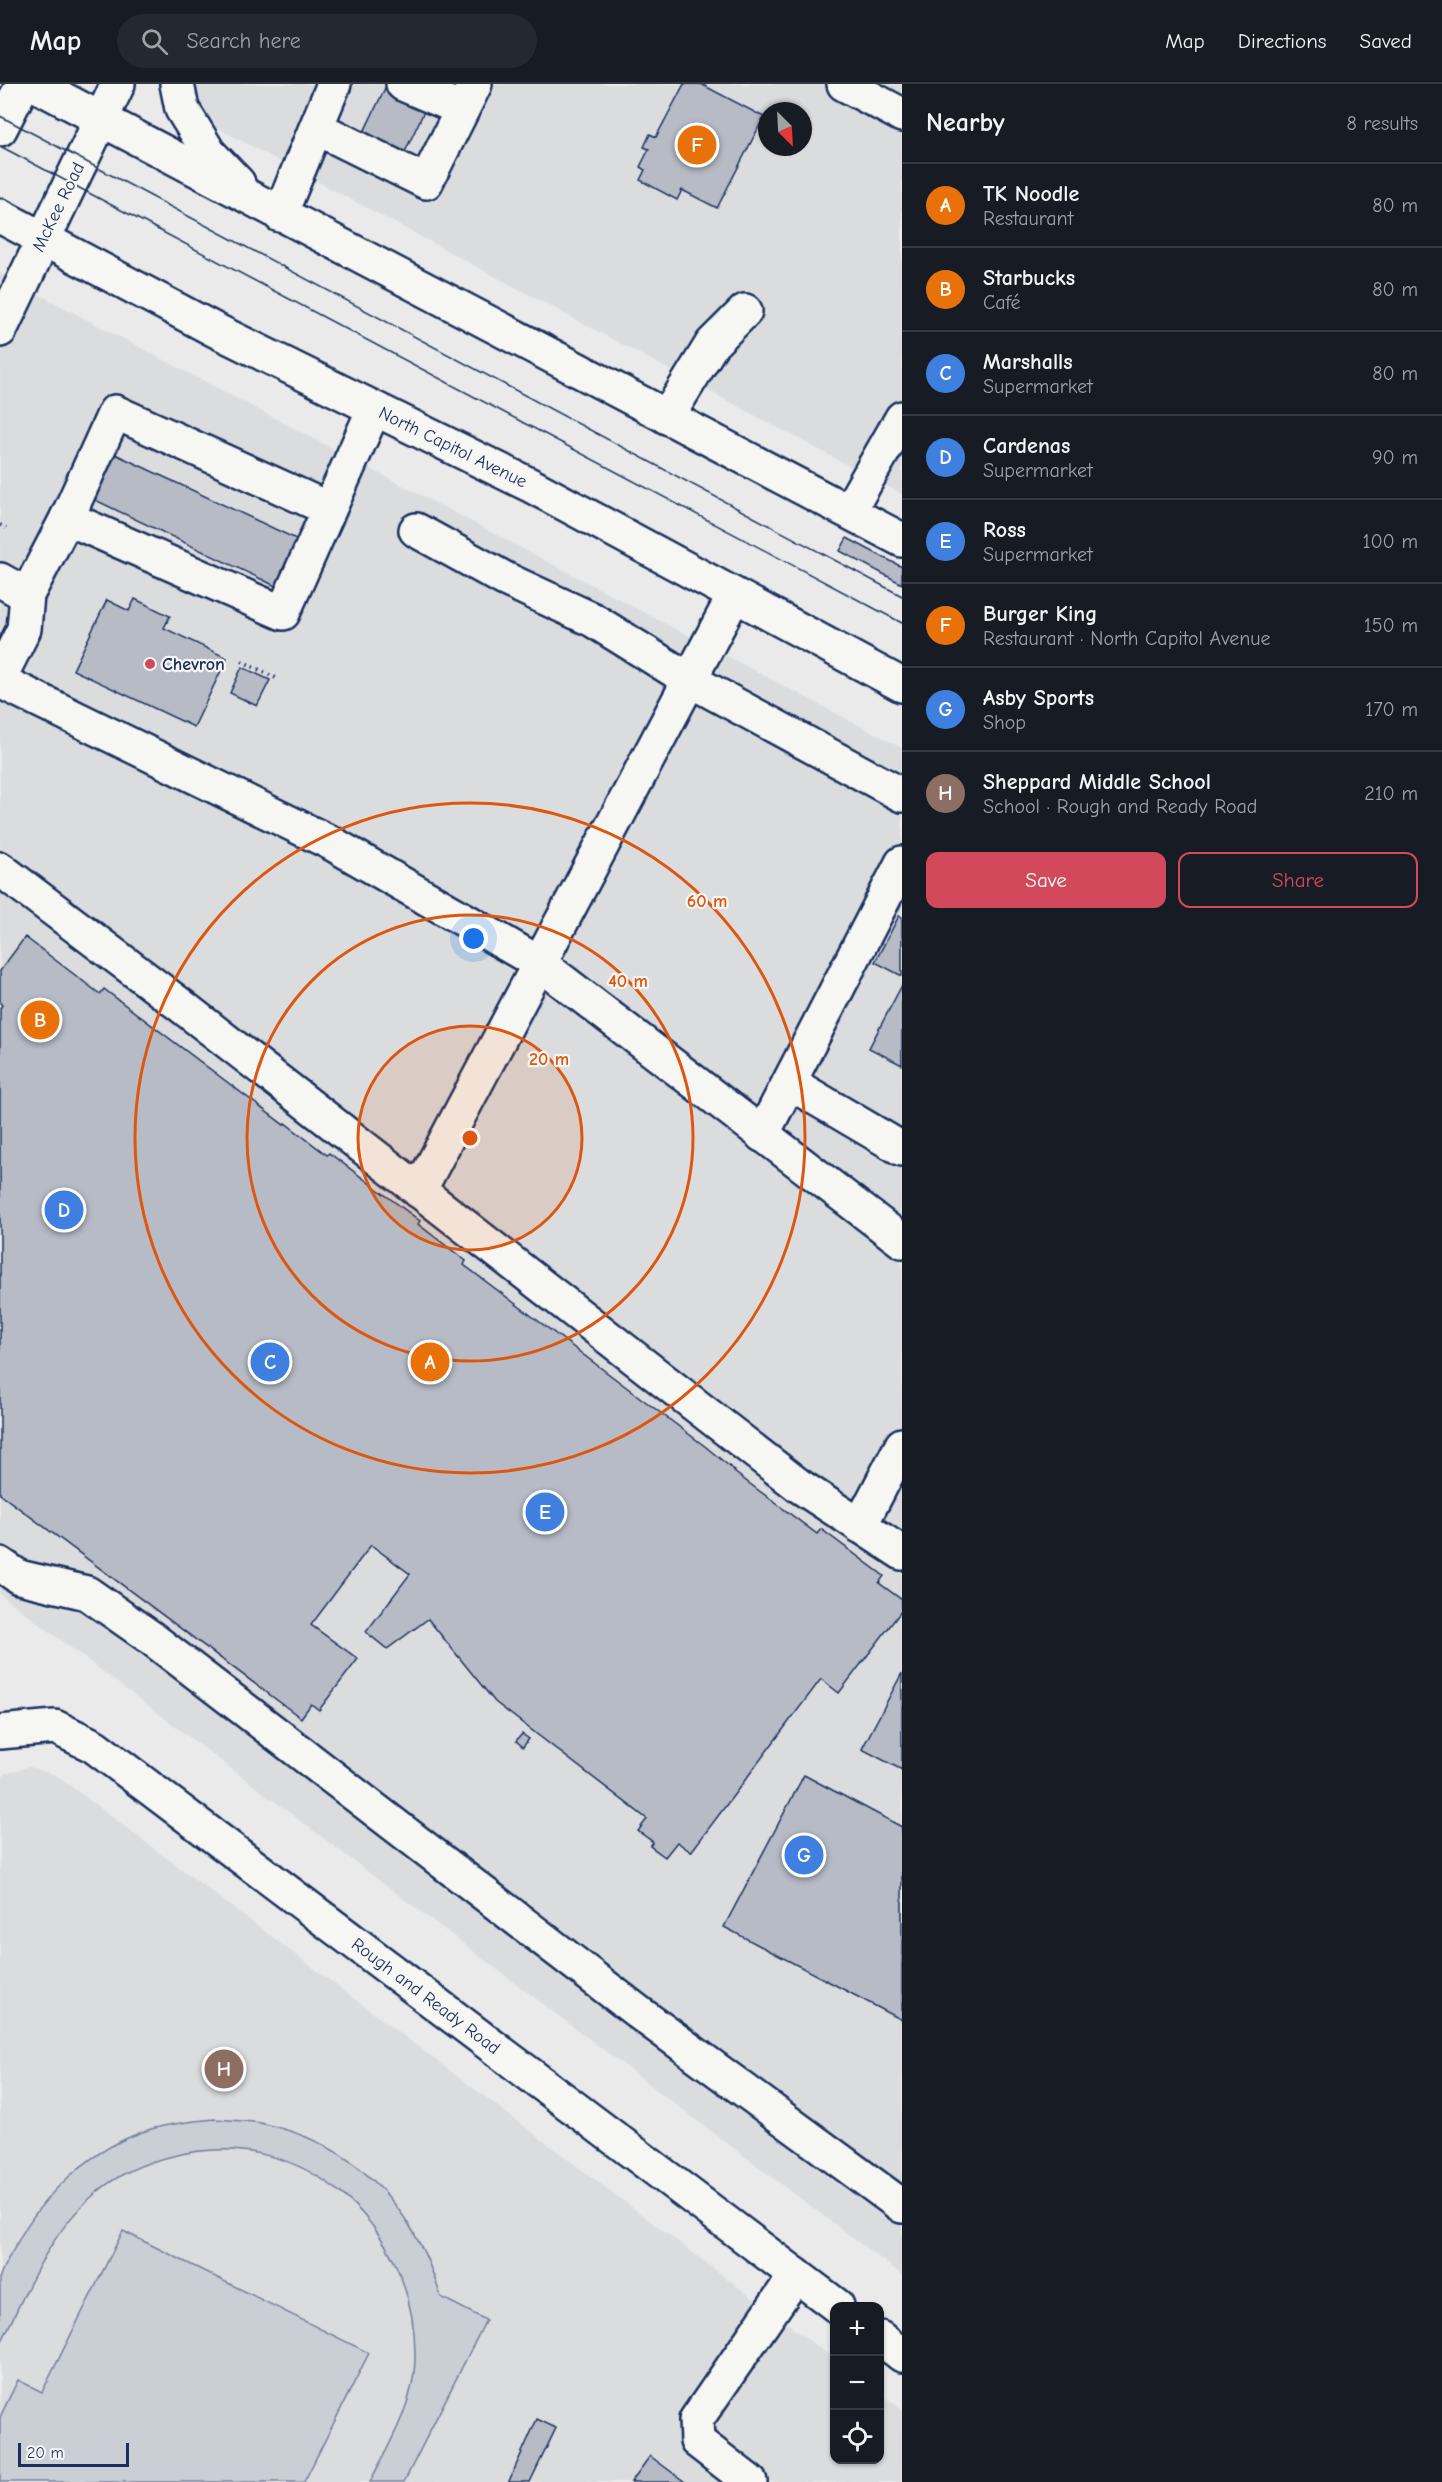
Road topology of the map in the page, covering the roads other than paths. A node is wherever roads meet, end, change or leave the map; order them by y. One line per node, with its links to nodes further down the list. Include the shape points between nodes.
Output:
1 (23, 84): 12 (main road)
2 (34, 84): 10 (main road)
3 (118, 84): 10 (main road, McKee Road)
4 (177, 84): 13 (main road, via 182,109 209,153 234,179)
5 (334, 84): 11 (main road)
6 (404, 84): 8 (main road)
7 (844, 84): 9 (main road)
8 (468, 97): 11 (main road, via 426,182)
9 (902, 115)
10 (101, 118): 13 (main road); 15 (main road, McKee Road)
11 (316, 128): 13 (main road)
12 (0, 129)
13 (280, 215): 19 (main road)
14 (0, 216): 15 (main road, North Capitol Avenue)
15 (42, 239): 17 (main road, McKee Road); 18 (main road, North Capitol Avenue)
16 (745, 311): 19 (main road, via 712,344)
17 (0, 330)
18 (374, 409): 21 (main road); 27 (main road, North Capitol Avenue, via 532,486)
19 (667, 417): 22 (main road)
20 (902, 418): 22 (main road)
21 (329, 509): 23 (main road, via 283,613); 23 (main road, via 115,412)
22 (849, 511): 25 (main road)
23 (67, 518): 26 (main road)
24 (416, 530): 29 (main road, via 505,579 593,620)
25 (902, 540)
26 (14, 588): 28 (main road, via 24,629)
27 (734, 596): 29 (main road); 30 (main road, North Capitol Avenue)
28 (0, 679): 34 (main road, via 333,844)
29 (688, 679): 31 (main road); 34 (main road)
30 (902, 685)
31 (902, 795)
32 (902, 863): 35 (main road)
33 (0, 869): 38 (main road)
34 (539, 963): 36 (main road); 38 (main road)
35 (790, 1083): 36 (main road); 37 (main road)
36 (762, 1135): 39 (main road)
37 (902, 1149)
38 (419, 1191): 41 (main road, via 798,1485)
39 (902, 1241)
40 (902, 1445): 41 (main road)
41 (860, 1526): 42 (main road)
42 (902, 1553)
43 (0, 1564): 45 (main road, via 19,1577 87,1593 150,1637 642,2015)
44 (0, 1732): 46 (main road, Rough and Ready Road, via 55,1727 94,1746)
45 (902, 2206)
46 (796, 2275): 47 (main road, Rough and Ready Road); 50 (main road, via 696,2420 697,2441)
47 (831, 2302)
48 (884, 2342): 49 (main road)
49 (902, 2355)
50 (750, 2482)

